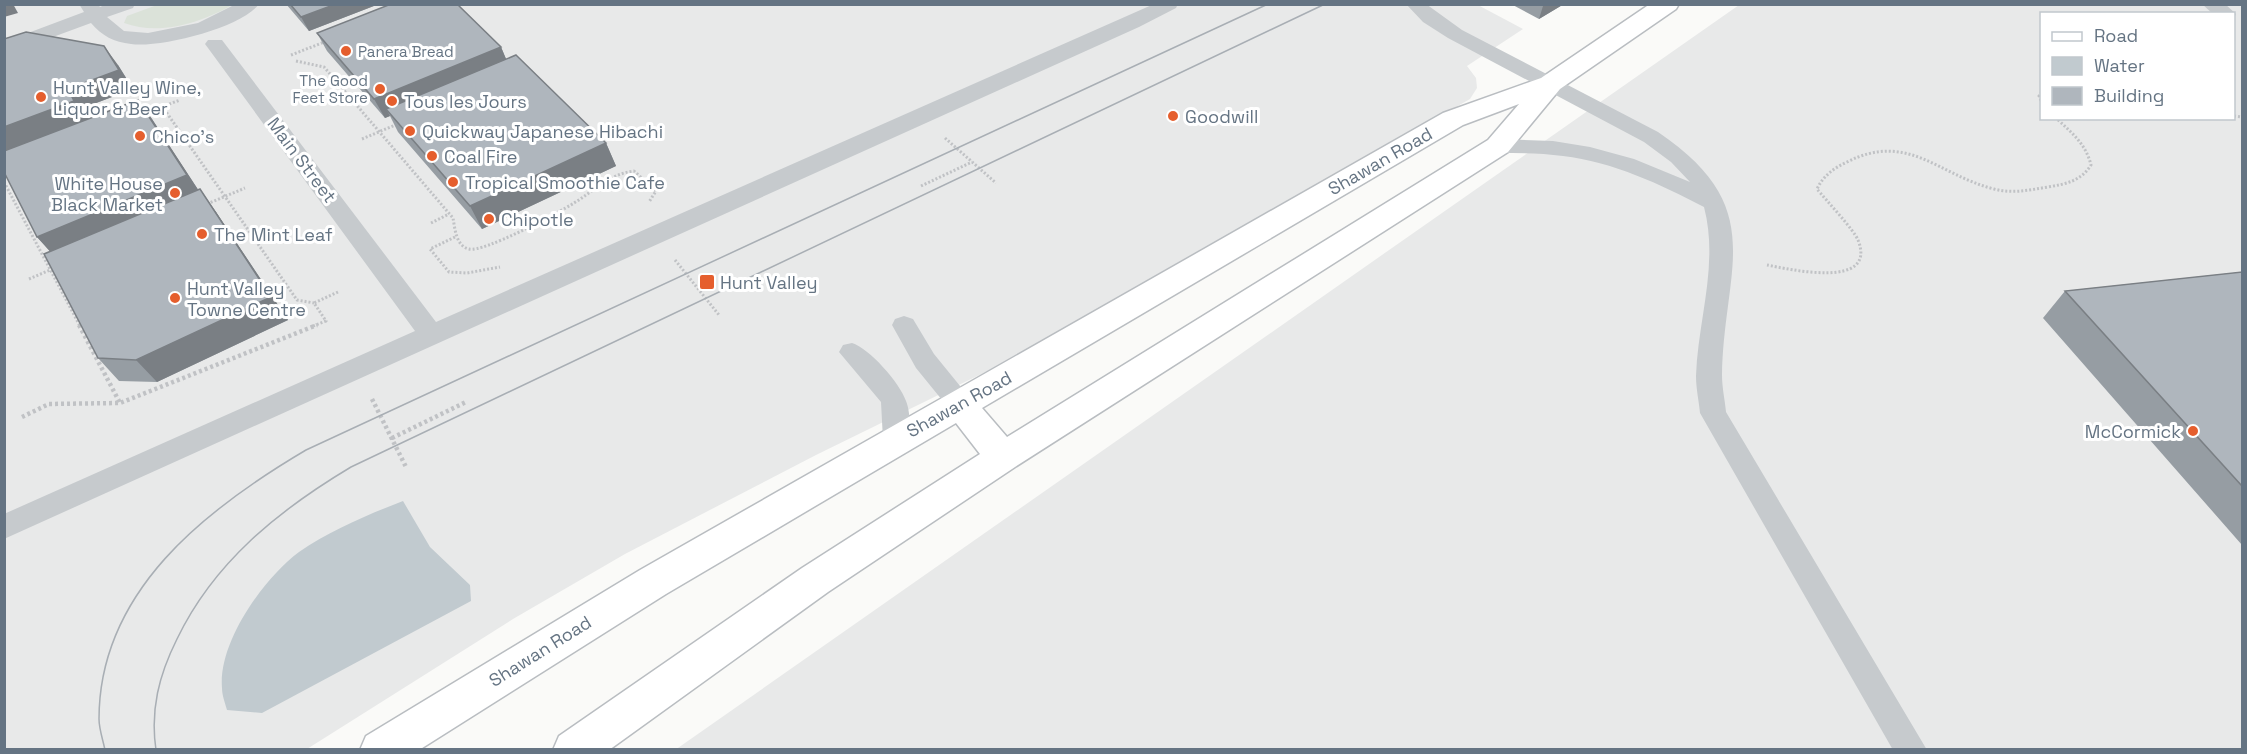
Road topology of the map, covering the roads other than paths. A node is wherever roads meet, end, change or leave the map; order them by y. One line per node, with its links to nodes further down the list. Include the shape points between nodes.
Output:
1 (126, 4): 7 (lane)
2 (1169, 4): 16 (lane)
3 (1415, 4): 12 (lane, via 1455,34)
4 (1667, 4): 12 (main road, Shawan Road)
5 (2211, 4): 8 (lane)
6 (243, 9): 9 (lane, via 195,30); 10 (lane)
7 (92, 10): 9 (lane, via 117,35); 11 (lane)
8 (2224, 12)
9 (165, 37): 10 (lane)
10 (215, 45): 16 (lane, Main Street)
11 (4, 49)
12 (1550, 84): 13 (main road, Shawan Road); 14 (lane, via 1668,148 1699,178); 18 (main road, Shawan Road, via 1453,119)
13 (1498, 146): 14 (lane, via 1569,150 1614,160); 20 (main road, Shawan Road)
14 (1714, 202): 24 (lane, via 1721,262 1709,377 1713,413)
15 (904, 325): 18 (lane, via 925,361)
16 (431, 334): 21 (lane)
17 (852, 352): 19 (lane, via 894,402)
18 (960, 404): 19 (main road, Shawan Road); 20 (main road)
19 (896, 440): 22 (main road, Shawan Road, via 653,582)
20 (1003, 457): 23 (main road, Shawan Road, via 815,580)
21 (4, 527)
22 (381, 750)
23 (574, 750)
24 (1911, 750)

